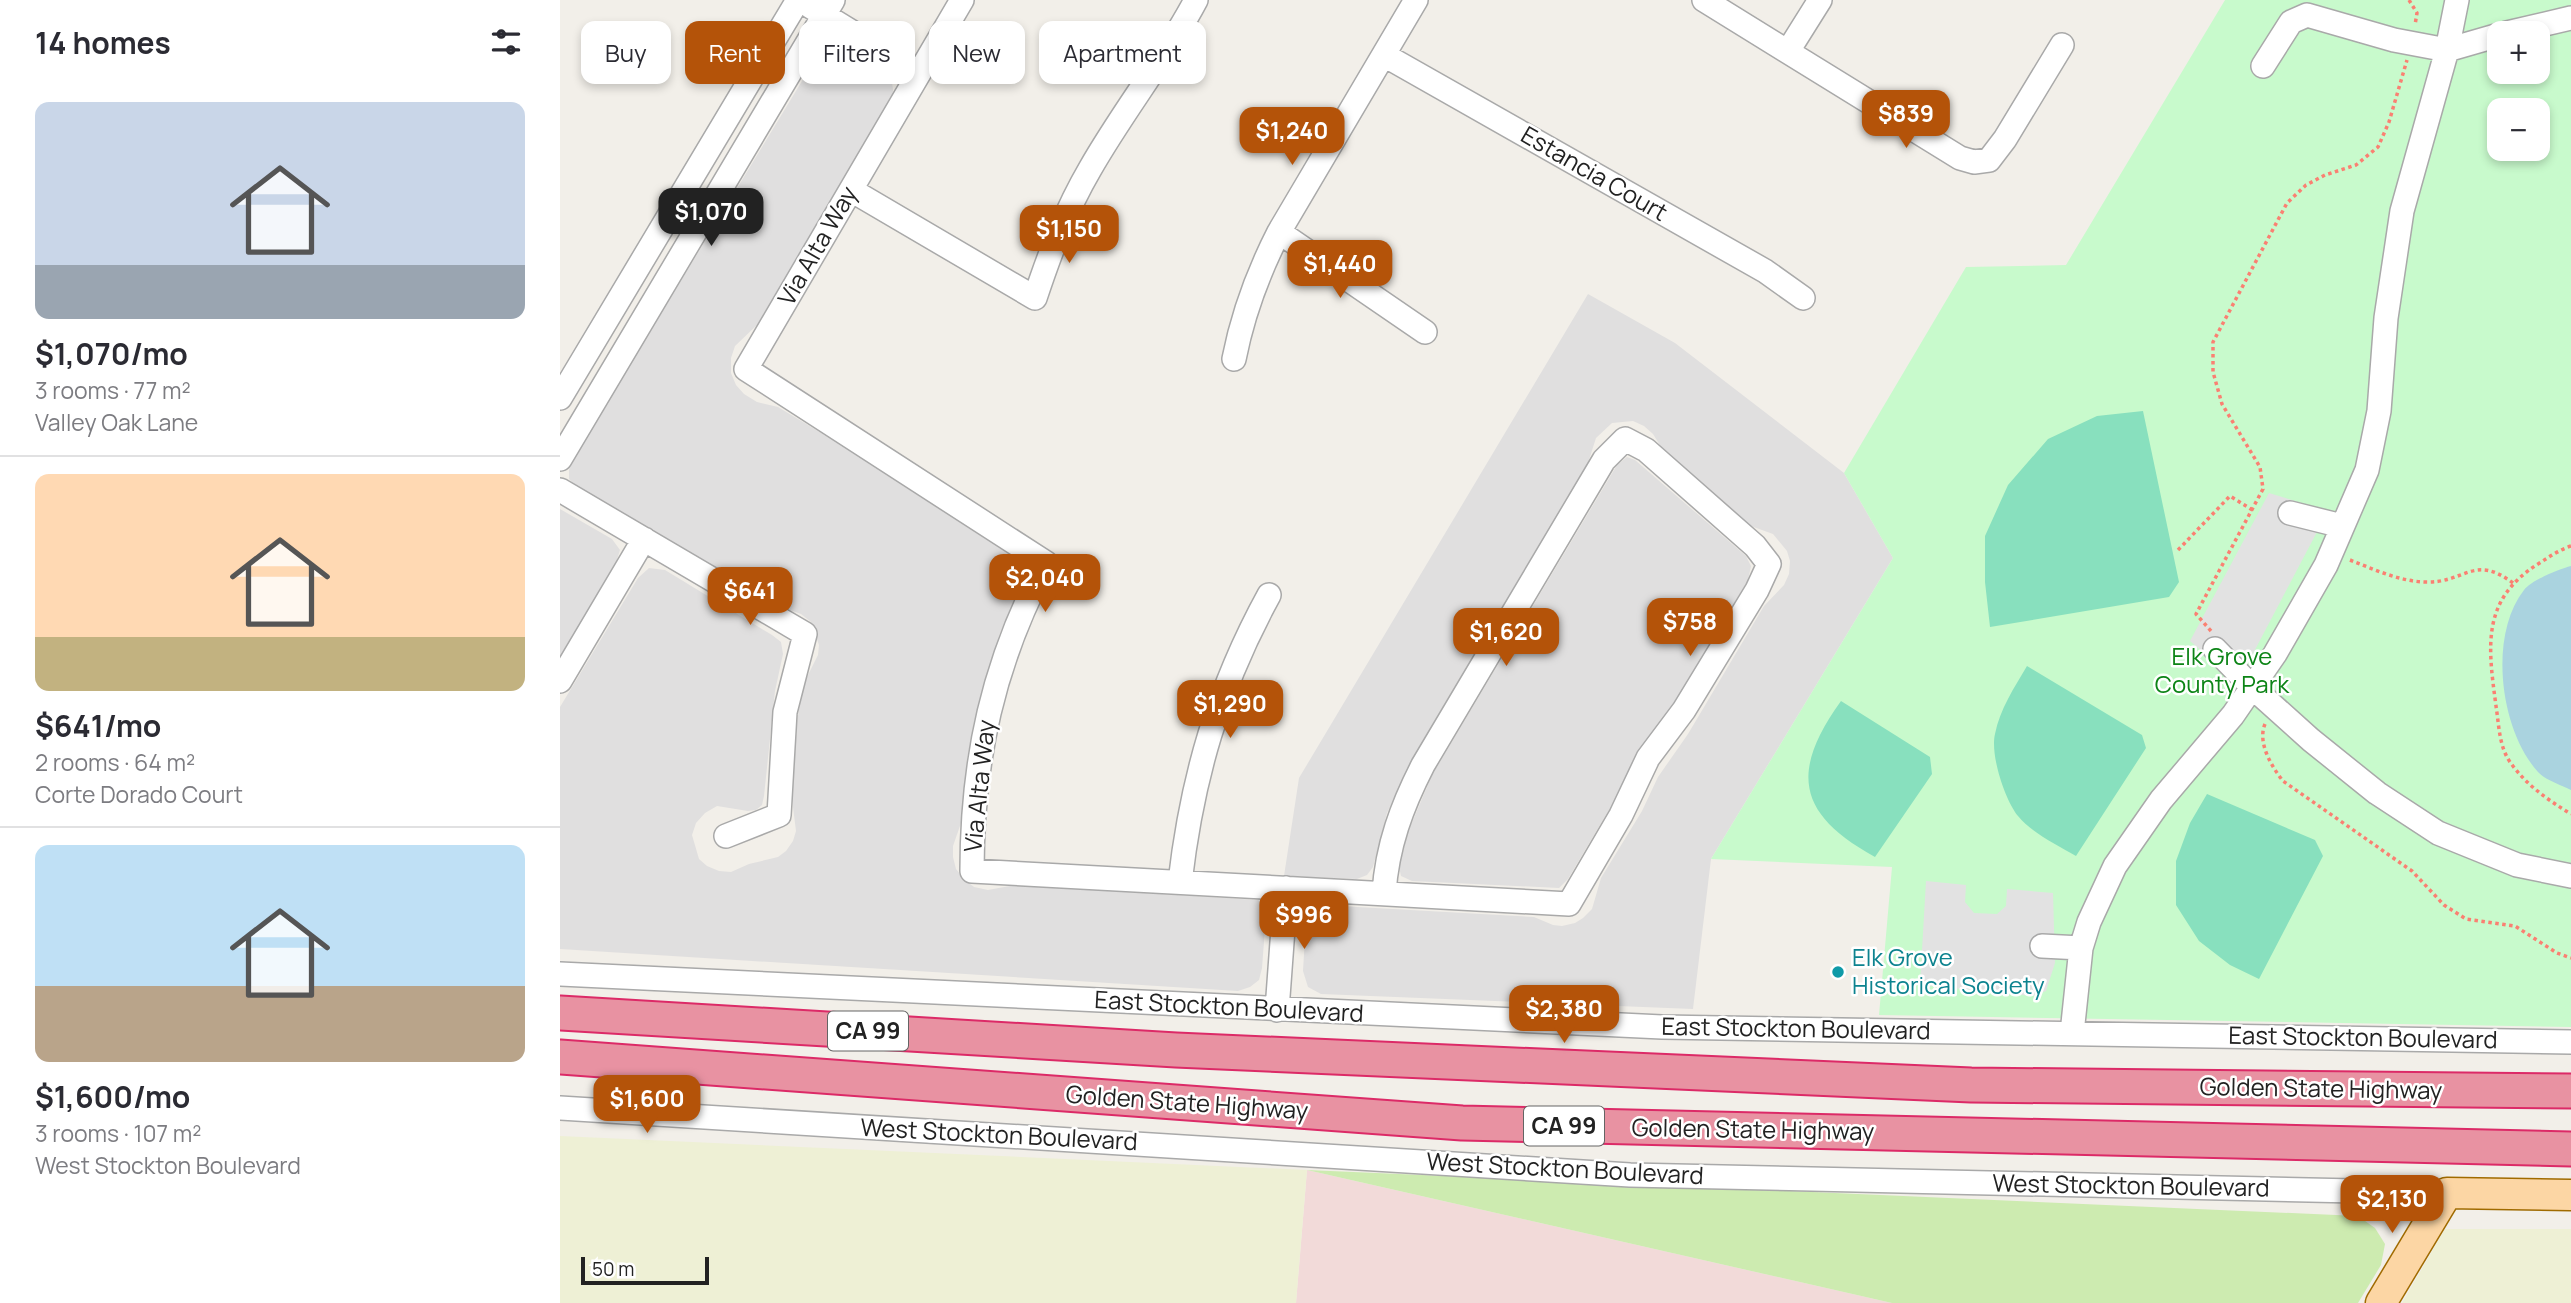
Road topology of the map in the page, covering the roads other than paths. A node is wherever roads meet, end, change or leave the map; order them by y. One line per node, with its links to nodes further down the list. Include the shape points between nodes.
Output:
1 (798, 0): 8 (street); 23 (street)
2 (962, 0): 17 (street, Via Alta Way)
3 (1196, 0): 18 (street, via 1088,171 1050,252 1035,298)
4 (1416, 0): 15 (street)
5 (1704, 0): 14 (street)
6 (1819, 0): 14 (street)
7 (2457, 0): 13 (street)
8 (828, 7): 17 (street); 24 (street)
9 (2571, 18): 10 (street)
10 (2550, 23)
11 (2487, 39): 13 (street)
12 (2062, 45): 14 (street, via 2006,139 1989,160 1974,162 1960,158)
13 (2447, 50): 16 (street, via 2307,15 2291,22); 27 (street, via 2402,211 2386,318 2379,411 2367,470)
14 (1788, 51)
15 (1384, 55): 19 (street); 20 (street, Estancia Court, via 1765,271)
16 (2263, 66)
17 (919, 73): 18 (street, Via Alta Way)
18 (850, 190): 35 (street, Via Alta Way, via 746,369 1046,563 1015,628 989,706 975,787 972,870)
19 (1279, 232): 21 (street); 22 (street, via 1248,301)
20 (1803, 298)
21 (1425, 332)
22 (1234, 359)
23 (560, 398)
24 (560, 459)
25 (560, 490): 28 (street)
26 (2290, 513): 27 (street)
27 (2342, 526): 32 (street, via 2275,654)
28 (644, 539): 31 (street); 33 (street, via 805,634 785,712 779,815)
29 (1269, 595): 35 (street, via 1242,648 1208,737 1186,829)
30 (2214, 640): 32 (street)
31 (560, 681)
32 (2252, 687): 34 (street, via 2377,793 2438,833 2517,865); 39 (street, via 2161,800 2115,866)
33 (726, 836)
34 (2571, 876)
35 (1180, 882): 36 (street, Via Alta Way)
36 (1286, 888): 37 (street, Via Alta Way); 41 (street)
37 (1384, 893): 37 (street, Via Alta Way, via 1569,904 1648,758 1684,710 1766,575 1769,564 1755,545 1646,450 1625,439 1604,460 1423,765 1390,846)
38 (2042, 946): 39 (street)
39 (2081, 948): 43 (street)
40 (560, 974): 41 (street, East Stockton Boulevard)
41 (1277, 1010): 43 (street, East Stockton Boulevard, via 1662,1027)
42 (560, 1013): 46 (highway, Golden State Highway / CA 99, via 1176,1050 1971,1085)
43 (2072, 1033): 44 (street, East Stockton Boulevard)
44 (2571, 1042)
45 (560, 1057): 48 (highway, Golden State Highway / CA 99, via 1462,1124)
46 (2571, 1091)
47 (560, 1108): 49 (street, West Stockton Boulevard, via 1630,1175)
48 (2571, 1149)
49 (2447, 1193): 50 (main road, West Stockton Boulevard); 51 (main road)
50 (2571, 1195)
51 (2381, 1303)

